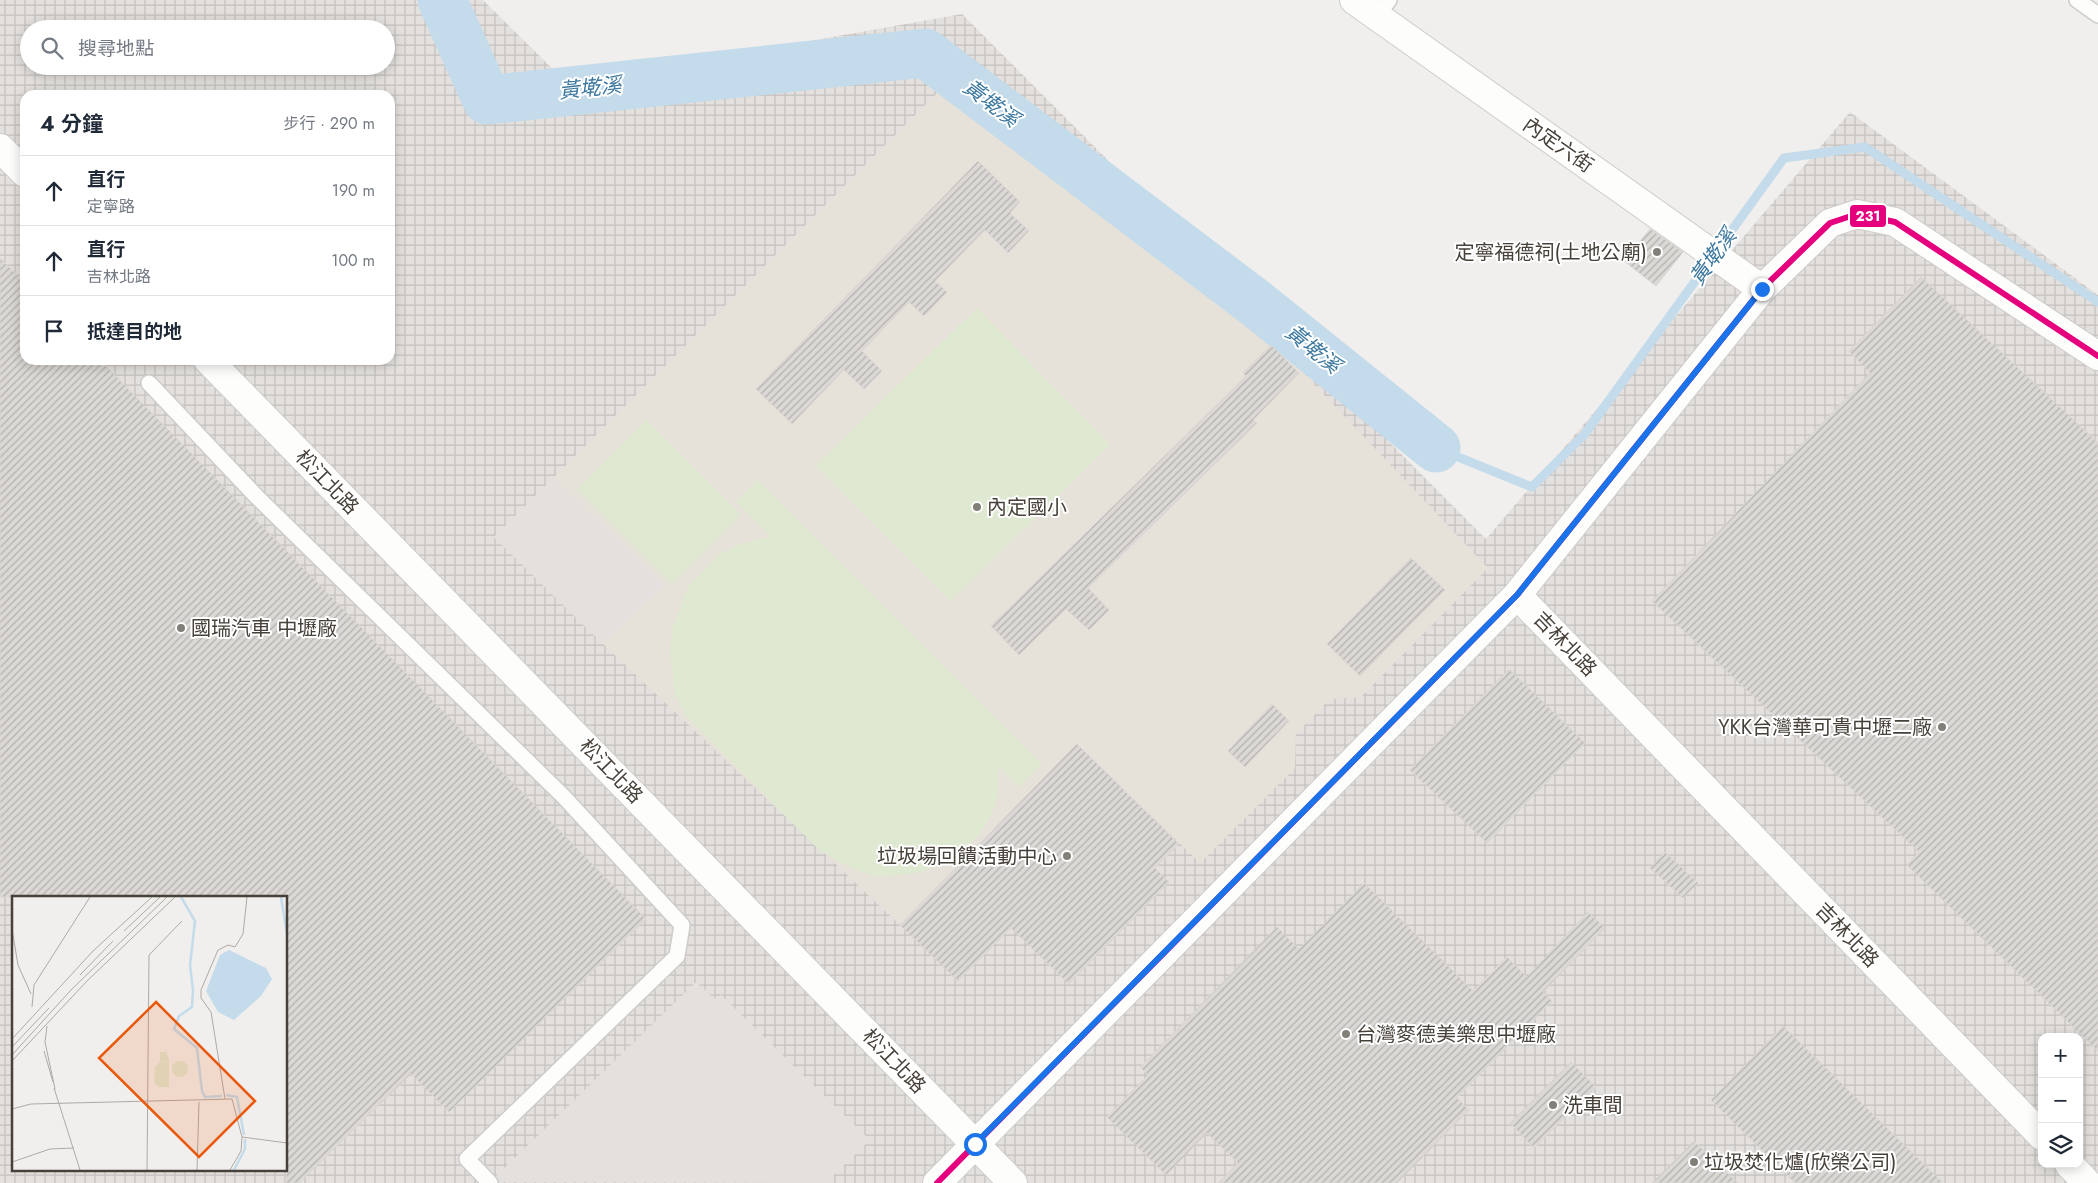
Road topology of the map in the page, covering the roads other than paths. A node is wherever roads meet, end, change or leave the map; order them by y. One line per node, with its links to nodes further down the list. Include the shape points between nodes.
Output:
1 (1354, 0): 3 (street, 內定六街)
2 (2077, 0): 4 (lane)
3 (1383, 8): 7 (street, 內定六街)
4 (2098, 15)
5 (0, 148): 6 (street)
6 (20, 168)
7 (1762, 289): 8 (street, 吉林北路, via 1830,223 1857,214 1895,222); 11 (street, 吉林北路)
8 (2098, 356)
9 (213, 365): 13 (street, 松江北路)
10 (149, 383): 15 (lane, via 257,497 564,797 682,925 677,956 467,1159)
11 (1517, 595): 12 (street, 吉林北路); 13 (street)
12 (2038, 1132)
13 (975, 1144): 16 (street); 17 (street, 松江北路)
14 (2073, 1168): 18 (street)
15 (490, 1183)
16 (938, 1183)
17 (1014, 1183)
18 (2088, 1183)

